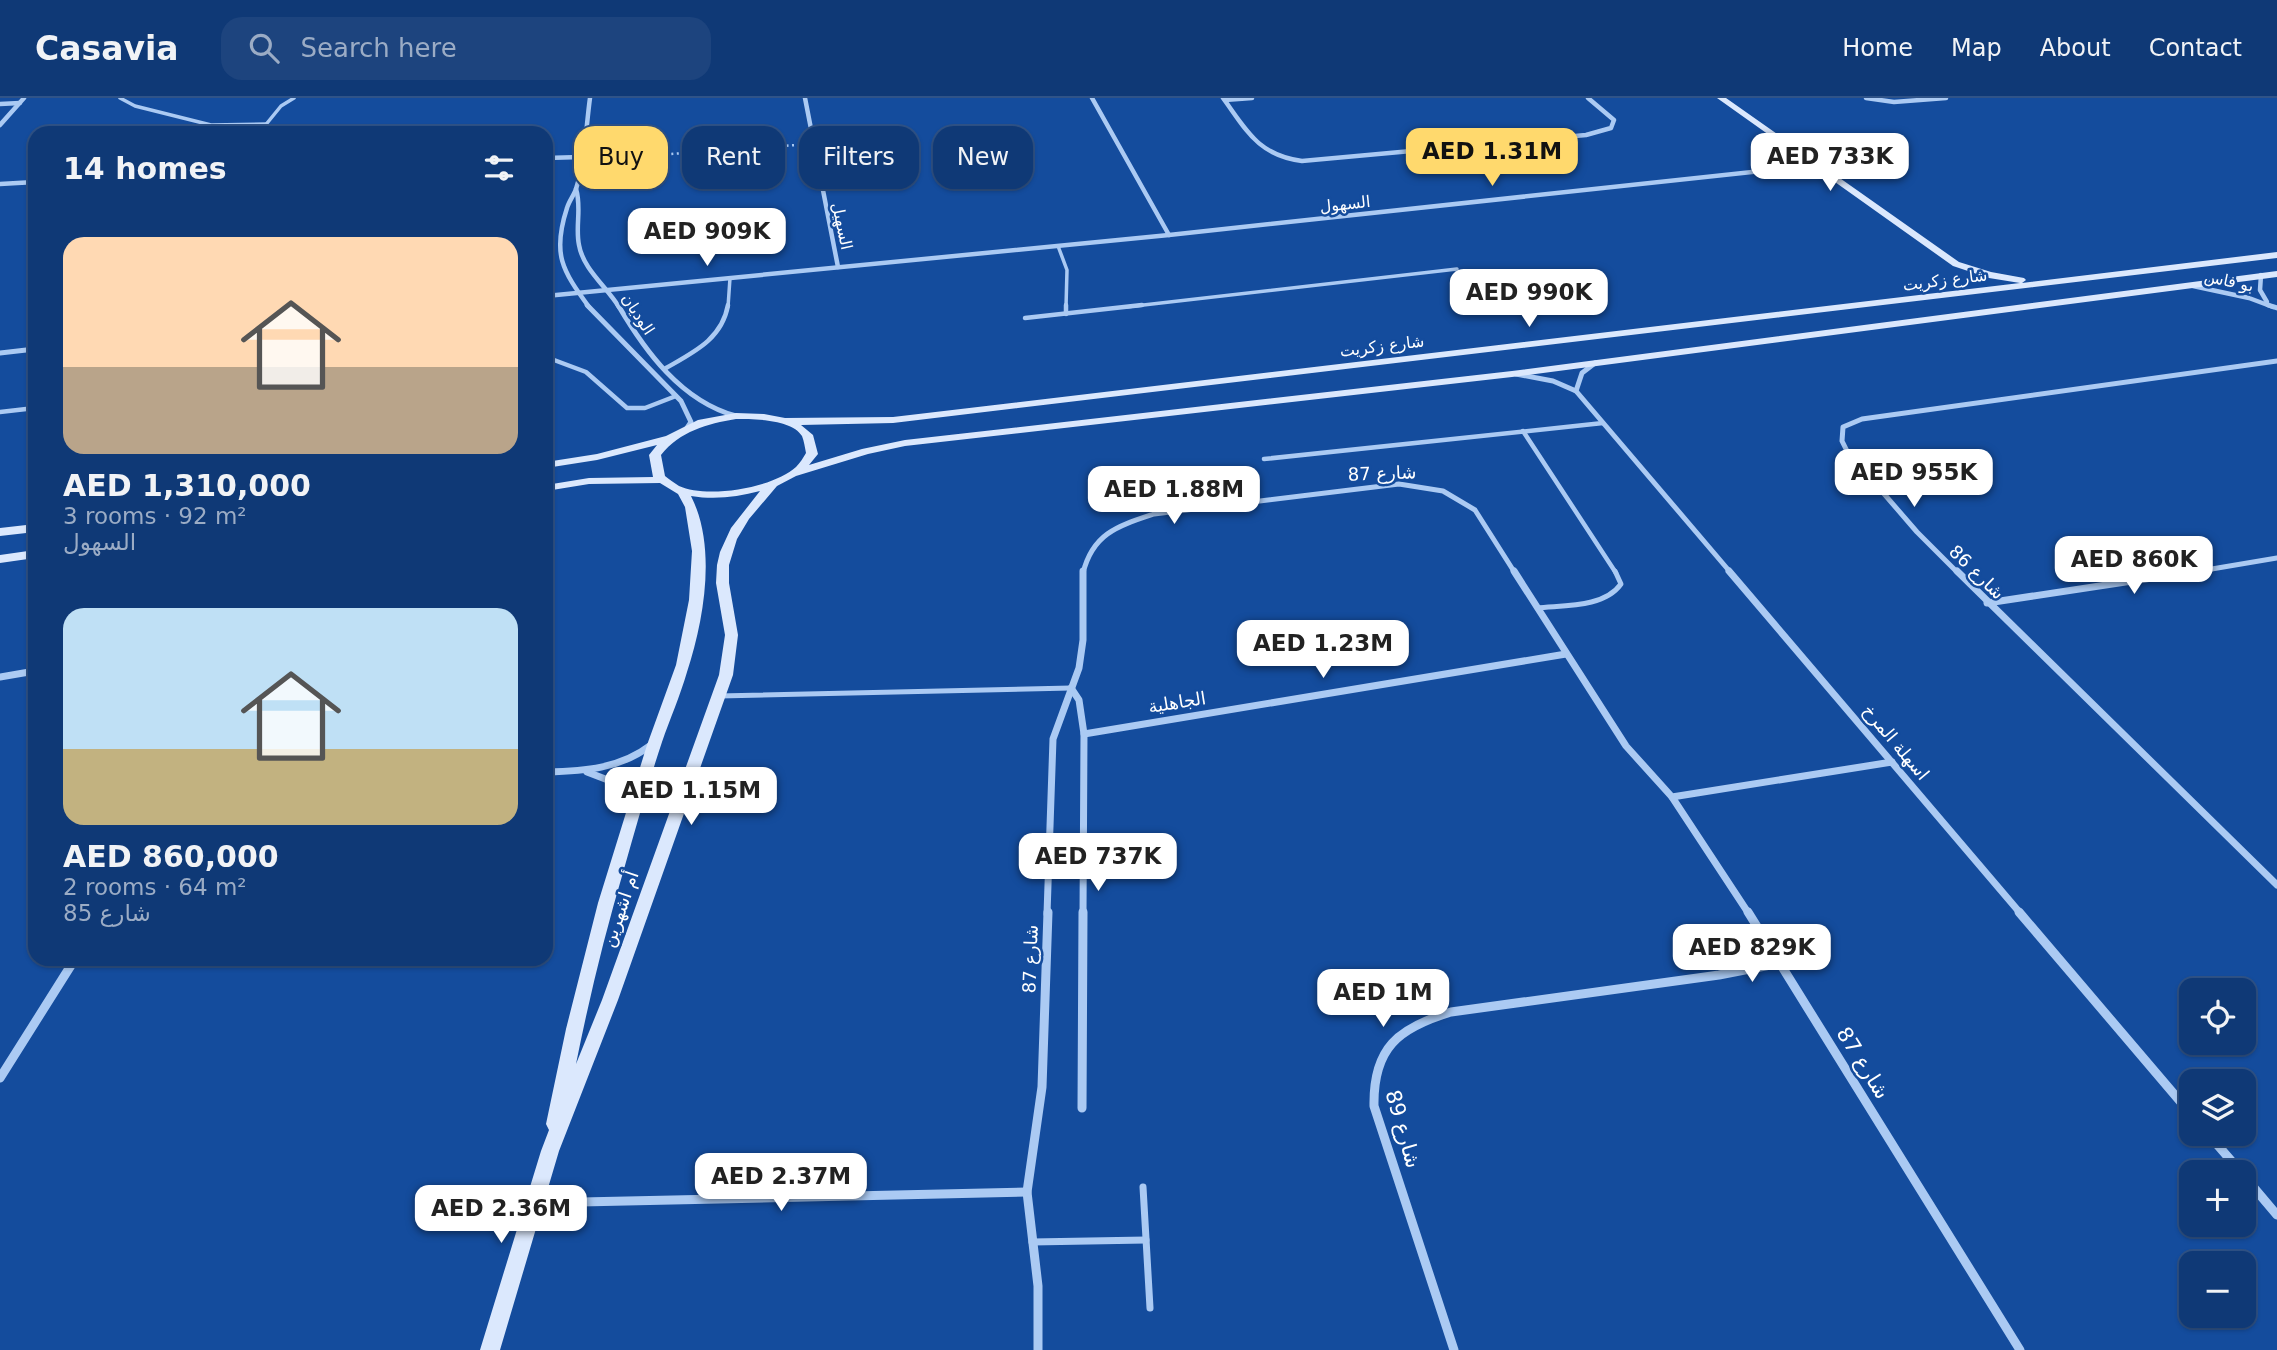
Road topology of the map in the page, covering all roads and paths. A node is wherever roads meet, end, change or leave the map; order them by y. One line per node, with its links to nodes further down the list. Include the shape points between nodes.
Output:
1 (30, 98): 13 (lane)
2 (120, 98): 15 (lane, via 211,125)
3 (294, 98): 15 (lane)
4 (590, 98): 17 (street, الوديان)
5 (805, 98): 18 (street, السهيل)
6 (1091, 98): 28 (street)
7 (1252, 98): 12 (street)
8 (1588, 98): 12 (street, via 1614,120 1611,128 1586,135 1302,161 1266,153)
9 (1721, 98): 23 (street)
10 (1866, 98): 11 (street, via 1895,102)
11 (1946, 98)
12 (1224, 99)
13 (23, 100): 14 (street); 16 (street)
14 (0, 104)
15 (266, 124)
16 (0, 125)
17 (585, 126)
18 (809, 126)
19 (799, 145): 20 (path)
20 (668, 153)
21 (553, 158): 22 (street)
22 (574, 158)
23 (1816, 165): 28 (street, السهول); 31 (street)
24 (28, 182): 25 (street)
25 (0, 184)
26 (576, 189): 39 (street, الوديان, via 581,252); 40 (street, الوديان, via 567,206 558,250)
27 (822, 189): 32 (street, السهيل)
28 (1170, 236): 29 (street, السهول)
29 (1058, 246): 32 (street, السهول); 45 (lane, via 1067,270)
30 (2277, 255): 37 (street, شارع زكريت)
31 (1956, 264): 37 (street, via 2002,278); 42 (street, via 1961,280)
32 (838, 267): 36 (street, السهيل)
33 (1457, 270): 45 (lane)
34 (2277, 274): 35 (street)
35 (2261, 275): 38 (street); 43 (street, بو فاس, via 2260,290)
36 (730, 278): 39 (street, السهيل); 52 (lane, via 730,307 724,324 710,341)
37 (2048, 282): 42 (street, شارع زكريت)
38 (2186, 285): 43 (street, بو فاس); 51 (street)
39 (608, 290): 40 (street, السهيل); 52 (street, الوديان, via 638,340)
40 (578, 293): 41 (street, السهيل); 55 (street, الوديان)
41 (553, 295)
42 (1936, 297): 59 (street, شارع زكريت, via 893,420)
43 (2267, 303): 44 (street, بو فاس)
44 (2277, 308)
45 (1066, 314): 46 (lane)
46 (1025, 318)
47 (28, 350): 48 (street)
48 (0, 353)
49 (553, 360): 55 (lane, via 586,372 627,408 645,408)
50 (2277, 361): 78 (street, شارع 86, via 1861,419 1843,427 1842,441 1851,456)
51 (1595, 363): 53 (street); 54 (street, via 1581,373)
52 (666, 368): 58 (street, الوديان, via 697,400)
53 (1512, 373): 54 (street, اسهلة المرخ); 66 (street, via 905,443)
54 (1576, 391): 60 (street, اسهلة المرخ)
55 (676, 396): 61 (street, الوديان, via 689,415)
56 (28, 409): 57 (lane)
57 (0, 412)
58 (736, 416): 59 (street, شارع زكريت); 61 (street, شارع زكريت)
59 (782, 421): 66 (street, via 806,434 811,443 806,463)
60 (1604, 422): 62 (lane); 87 (street, اسهلة المرخ)
61 (687, 428): 63 (street, شارع زكريت)
62 (1523, 431): 64 (lane); 79 (lane, via 1620,584 1616,593 1604,599)
63 (670, 438): 65 (street); 67 (street, via 654,464)
64 (1264, 459)
65 (553, 464)
66 (796, 473): 68 (street)
67 (662, 480): 69 (street, via 598,480); 70 (street)
68 (772, 486): 70 (street, via 726,495); 76 (street, أم اشهرين, via 728,542)
69 (553, 487)
70 (682, 490): 77 (street, أم اشهرين, via 697,525)
71 (28, 529): 72 (street)
72 (0, 533)
73 (28, 555): 75 (street)
74 (2277, 558): 78 (street)
75 (0, 559)
76 (722, 578): 77 (street); 84 (street, أم اشهرين, via 732,640)
77 (696, 581): 86 (street, أم اشهرين, via 682,666)
78 (1987, 603): 92 (street, شارع 86)
79 (1537, 608): 80 (street, شارع 87); 83 (street, شارع 87, via 1475,510 1455,496 1429,487 1385,484 1154,514 1105,533 1086,553 1082,650)
80 (1566, 654): 85 (street, الجاهلية); 90 (street, شارع 87, via 1633,756)
81 (28, 672): 82 (street)
82 (0, 677)
83 (1072, 688): 84 (lane); 85 (street, via 1079,700); 103 (street, شارع 87, via 1058,714 1052,739 1042,1087)
84 (719, 696): 99 (street, أم اشهرين, via 610,1000)
85 (1084, 734): 97 (street)
86 (655, 742): 88 (street, via 625,760); 91 (street, أم اشهرين)
87 (1892, 762): 90 (street); 96 (street, اسهلة المرخ)
88 (583, 771): 89 (street); 91 (street, via 616,782)
89 (553, 772)
90 (1672, 797): 93 (street, شارع 87)
91 (638, 800): 99 (street, أم اشهرين, via 581,999)
92 (2277, 885)
93 (1781, 963): 111 (street, شارع 89, via 1451,1012 1412,1026 1384,1052 1376,1068 1374,1106); 112 (street, شارع 87)
94 (71, 966): 95 (street)
95 (0, 1078)
96 (2179, 1100)
97 (1082, 1108)
98 (2218, 1146): 100 (street)
99 (550, 1151): 104 (street, أم اشهرين)
100 (2230, 1160)
101 (1143, 1187): 106 (lane)
102 (2256, 1190): 105 (street)
103 (1027, 1192): 104 (street); 107 (street, شارع 87)
104 (534, 1203): 109 (street, أم اشهرين)
105 (2277, 1215)
106 (1146, 1240): 107 (lane); 108 (lane)
107 (1032, 1242): 110 (street, شارع 87, via 1038,1286)
108 (1150, 1308)
109 (490, 1350)
110 (1038, 1350)
111 (1454, 1350)
112 (2020, 1350)

